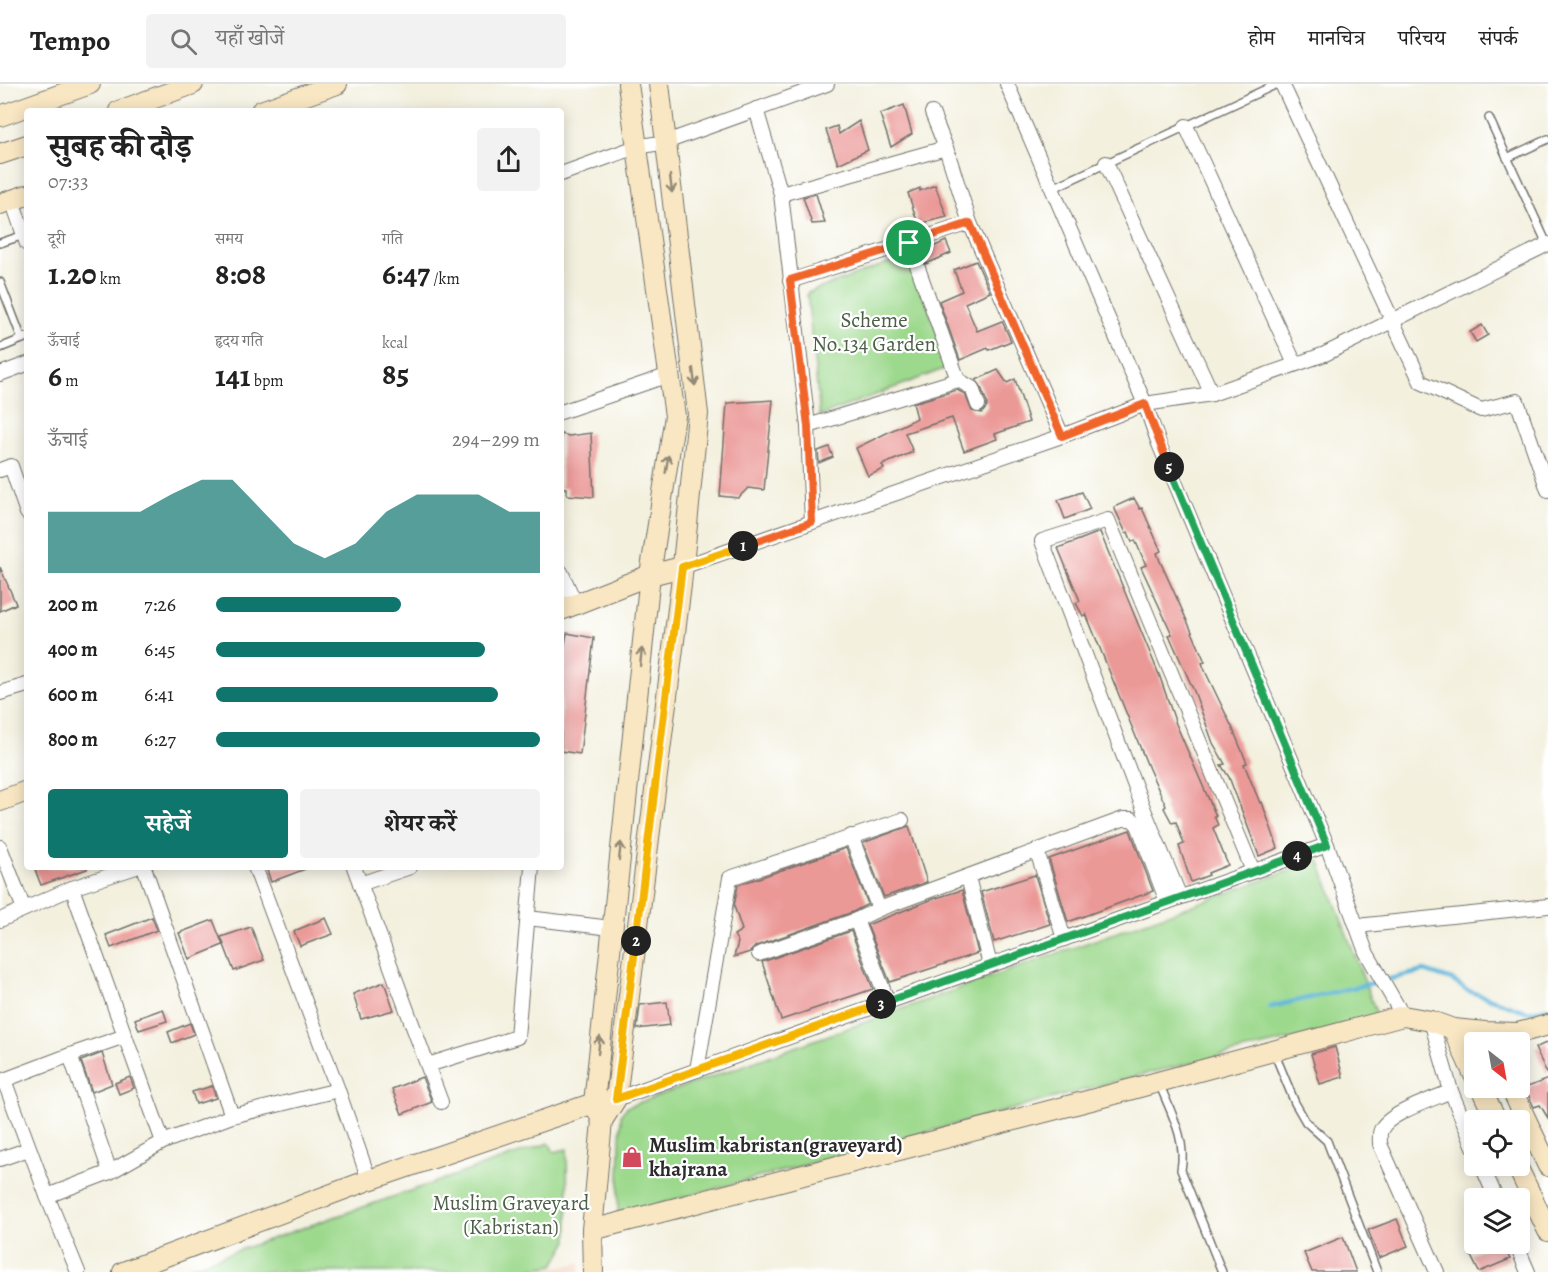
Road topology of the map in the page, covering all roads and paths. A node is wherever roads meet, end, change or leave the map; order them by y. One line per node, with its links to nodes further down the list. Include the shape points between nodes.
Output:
1 (90, 84): 14 (street)
2 (193, 84): 10 (street)
3 (337, 84): 11 (street)
4 (628, 84): 20 (street)
5 (659, 84): 18 (street)
6 (827, 84): 12 (street)
7 (1008, 84): 26 (street)
8 (1277, 84): 16 (lane)
9 (1282, 84): 37 (street)
10 (127, 108)
11 (269, 108)
12 (756, 109): 18 (street); 27 (street)
13 (932, 113): 21 (street)
14 (0, 116)
15 (1489, 118): 23 (lane)
16 (1186, 126): 24 (lane); 40 (street)
17 (1548, 139): 23 (lane)
18 (666, 142): 20 (street); 55 (street, one-way to 55, via 698,414)
19 (24, 146): 22 (street)
20 (636, 147): 25 (street); 43 (street)
21 (946, 148): 27 (street); 29 (street)
22 (0, 154)
23 (1507, 159): 34 (lane)
24 (1106, 163): 26 (lane); 45 (street)
25 (564, 173)
26 (1053, 188): 46 (street)
27 (781, 194): 35 (street)
28 (13, 200): 30 (street)
29 (970, 223): 33 (street); 50 (street)
30 (24, 234)
31 (24, 240): 32 (lane)
32 (0, 243)
33 (909, 243): 35 (street); 44 (street)
34 (1548, 244): 37 (street)
35 (790, 280): 49 (street)
36 (0, 282): 38 (lane)
37 (1392, 321): 40 (street, via 1325,354); 52 (street, via 1421,382 1481,410 1517,401)
38 (24, 338): 39 (lane)
39 (0, 348)
40 (1295, 364): 45 (street)
41 (24, 365): 42 (street)
42 (0, 374)
43 (669, 375): 48 (street); 56 (street, one-way to 43, via 675,416)
44 (958, 380): 47 (street, via 972,388); 49 (street)
45 (1212, 394): 46 (street)
46 (1145, 404): 50 (street); 65 (street)
47 (978, 405)
48 (564, 411)
49 (808, 426): 54 (street)
50 (1062, 436): 54 (street)
51 (0, 470): 53 (street, via 11,466)
52 (1548, 490)
53 (24, 504)
54 (812, 522): 55 (street)
55 (682, 567): 56 (street); 109 (street)
56 (650, 575): 58 (street); 87 (street, one-way to 56)
57 (564, 587): 58 (street)
58 (568, 608)
59 (24, 686): 60 (street)
60 (0, 693)
61 (24, 792): 62 (street)
62 (0, 801)
63 (902, 820): 64 (street)
64 (851, 836): 82 (street); 103 (street, via 730,878)
65 (1327, 845): 74 (street); 86 (street)
66 (0, 847): 81 (street)
67 (1036, 851): 75 (street); 79 (street, via 1132,819 1138,825); 88 (street)
68 (127, 870): 77 (street)
69 (145, 870): 112 (street)
70 (256, 870): 106 (street)
71 (355, 870): 76 (street)
72 (401, 870): 76 (street)
73 (532, 870): 83 (street)
74 (1253, 871): 78 (street); 78 (street, via 1108,520 1042,541)
75 (968, 877): 82 (street); 90 (street)
76 (360, 884): 102 (street)
77 (72, 888): 81 (street); 98 (street)
78 (1180, 897): 79 (street)
79 (1167, 902): 88 (street)
80 (1548, 906): 86 (street)
81 (24, 909): 84 (street)
82 (879, 909): 85 (street)
83 (528, 918): 87 (street); 102 (street, via 517,1037)
84 (0, 920)
85 (856, 920): 89 (street); 91 (street)
86 (1357, 926): 92 (street, via 1366,952)
87 (611, 928): 111 (street, one-way to 87)
88 (1064, 939): 90 (street)
89 (759, 954)
90 (990, 965): 91 (street)
91 (888, 1002): 103 (street)
92 (1398, 1010): 93 (street); 99 (street)
93 (1431, 1021): 95 (street); 107 (street)
94 (1548, 1025): 97 (street)
95 (1453, 1029): 96 (street); 100 (street)
96 (1466, 1032)
97 (1522, 1032)
98 (125, 1036): 101 (street); 114 (street)
99 (1273, 1050): 105 (street); 129 (lane, via 1306,1122 1327,1141)
100 (1464, 1053)
101 (70, 1055): 104 (street); 118 (street)
102 (428, 1065): 110 (street)
103 (697, 1070): 109 (street)
104 (2, 1075): 115 (street)
105 (1158, 1082): 122 (street); 128 (lane, via 1181,1137 1181,1170)
106 (338, 1090): 112 (street); 120 (street)
107 (1451, 1091): 113 (street); 130 (street, via 1393,1117 1380,1132 1380,1144)
108 (1516, 1098): 117 (street)
109 (616, 1099): 111 (street)
110 (441, 1102)
111 (598, 1112): 120 (street); 122 (street)
112 (232, 1116): 114 (street)
113 (1464, 1123)
114 (163, 1142): 118 (street)
115 (29, 1149): 116 (street); 121 (street)
116 (0, 1159)
117 (1548, 1166)
118 (111, 1172): 121 (street)
119 (1522, 1176): 123 (street)
120 (369, 1180): 126 (street)
121 (47, 1196): 125 (street)
122 (592, 1230): 127 (street)
123 (1548, 1231)
124 (1520, 1254): 131 (street)
125 (78, 1272)
126 (123, 1272)
127 (594, 1272)
128 (1222, 1272)
129 (1377, 1272)
130 (1437, 1272)
131 (1528, 1272)

